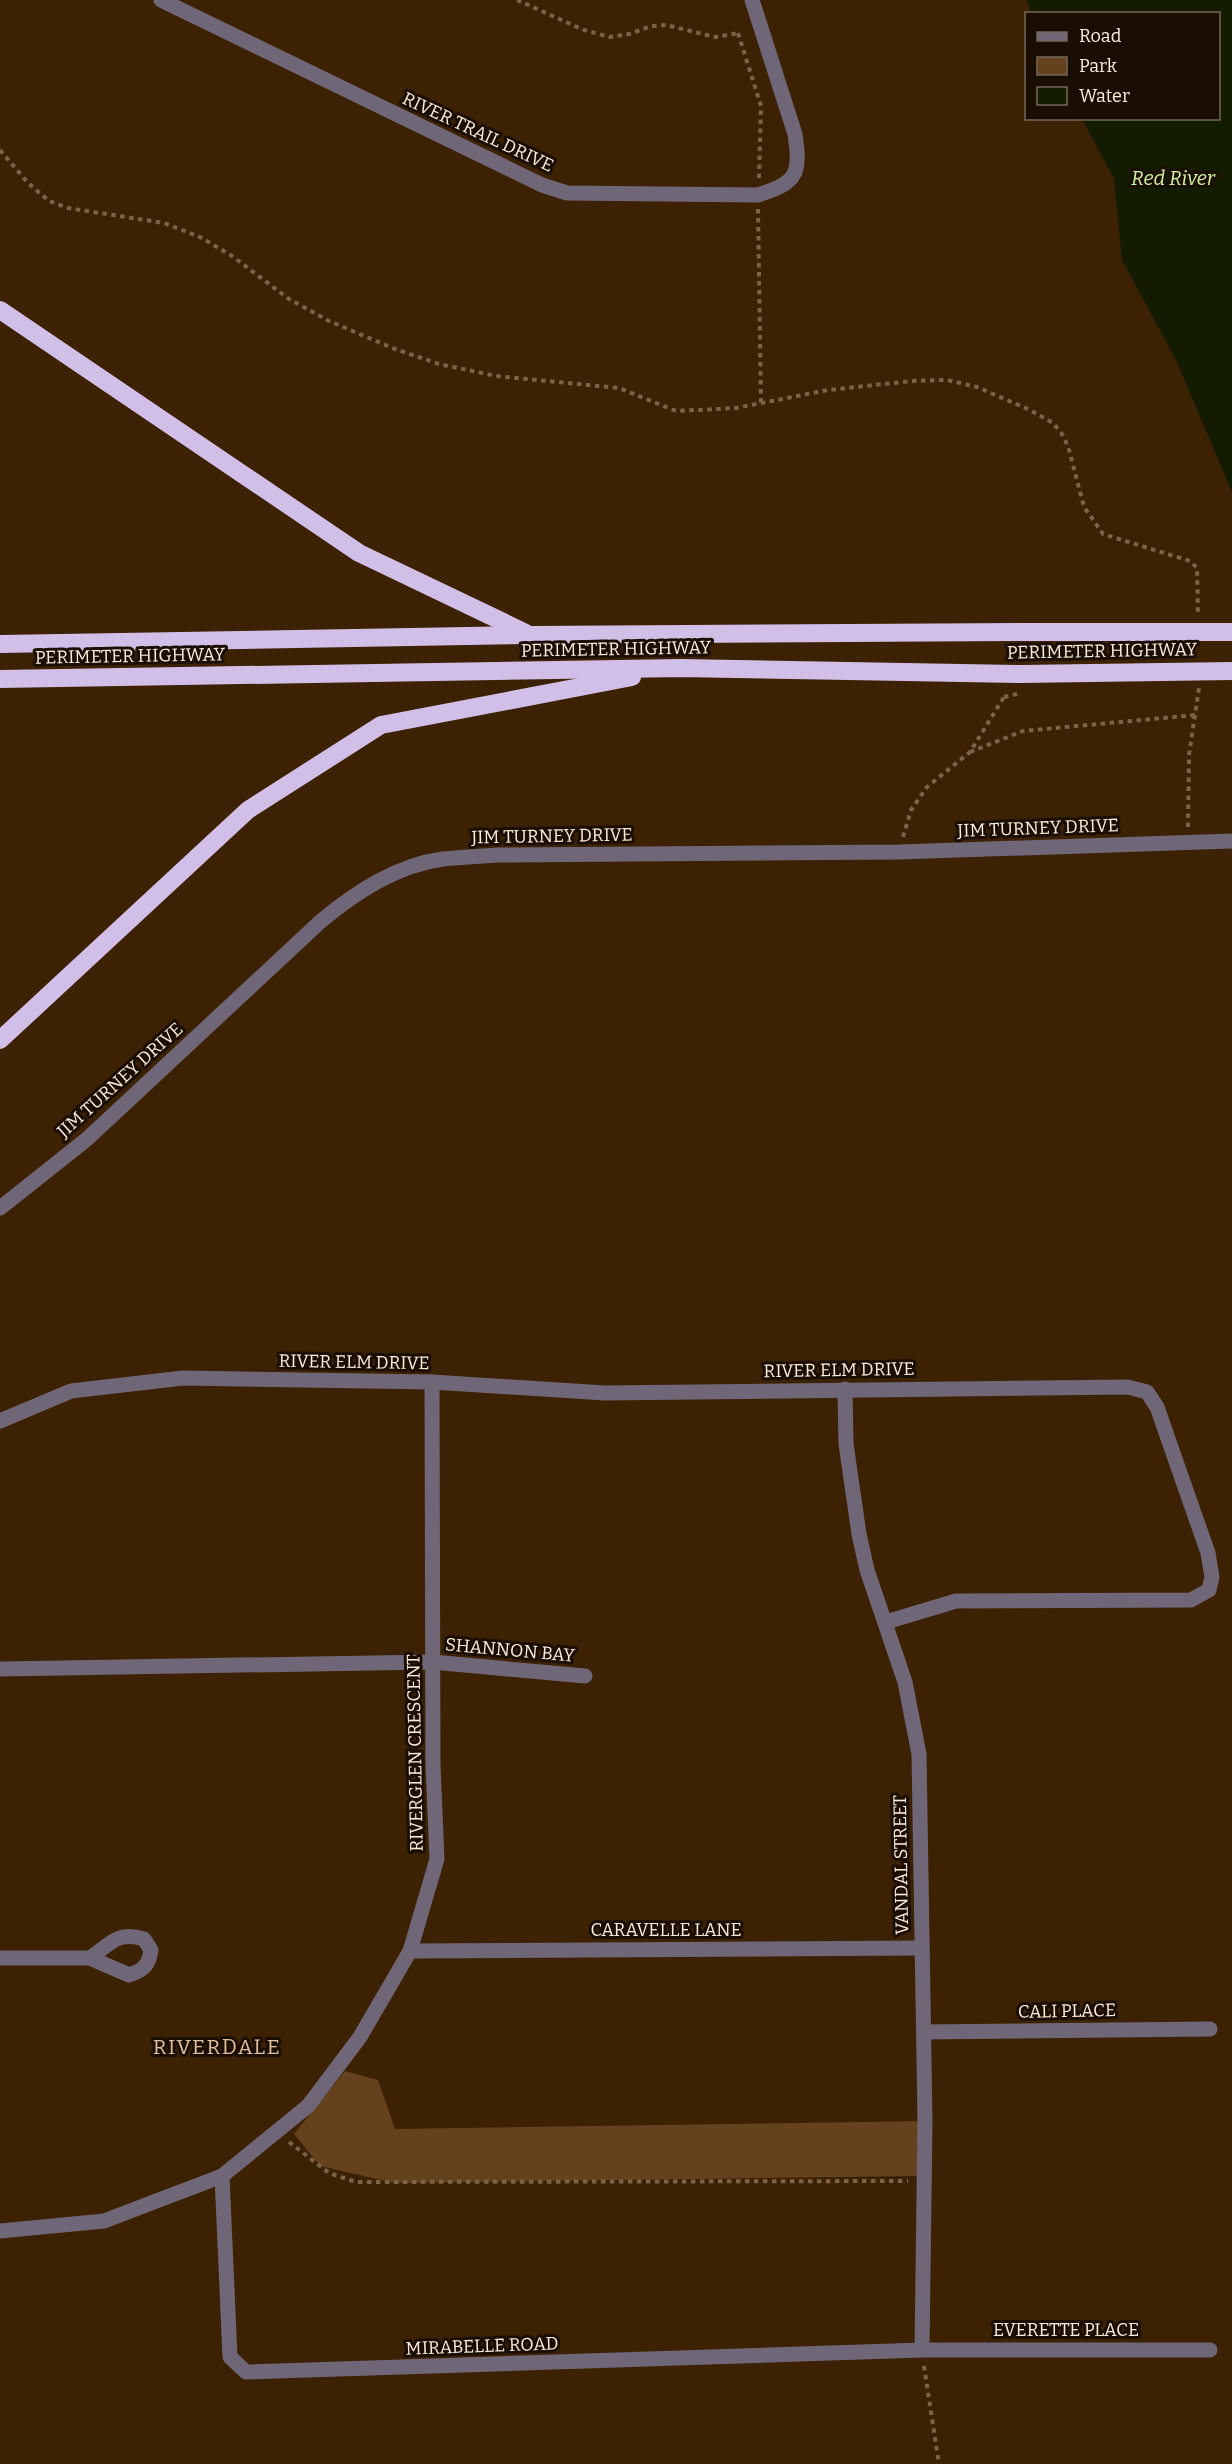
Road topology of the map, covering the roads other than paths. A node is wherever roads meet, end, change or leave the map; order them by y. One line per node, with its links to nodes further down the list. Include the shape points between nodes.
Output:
1 (161, 0): 2 (street, RIVER TRAIL DRIVE, via 542,185 567,193 758,195 788,184 796,174 798,155 795,134)
2 (752, 0)
3 (0, 310): 5 (highway, via 359,553)
4 (1232, 632): 5 (highway, PERIMETER HIGHWAY, bridge)
5 (530, 635): 6 (highway, PERIMETER HIGHWAY)
6 (0, 644)
7 (681, 668): 8 (highway, PERIMETER HIGHWAY, bridge, via 1021,674); 9 (highway, PERIMETER HIGHWAY); 11 (highway, via 381,725 248,810)
8 (1232, 671)
9 (0, 679)
10 (1232, 842): 12 (street, JIM TURNEY DRIVE, via 441,859 387,876 352,896 87,1138)
11 (0, 1040)
12 (0, 1208)
13 (432, 1382): 14 (street, RIVER ELM DRIVE, via 605,1393); 15 (street, RIVER ELM DRIVE, via 160,1380 72,1391); 17 (street, RIVERGLEN CRESCENT)
14 (845, 1389): 16 (street, VANDAL STREET, via 846,1444 859,1534); 16 (street, RIVER ELM DRIVE, via 1128,1386 1147,1392 1157,1407 1208,1553 1212,1577 1209,1590 1191,1600 956,1601)
15 (0, 1421)
16 (886, 1622): 20 (street, VANDAL STREET, via 905,1682 919,1754)
17 (432, 1662): 18 (street); 19 (street, SHANNON BAY); 21 (street, RIVERGLEN CRESCENT, via 438,1859)
18 (0, 1669)
19 (585, 1676)
20 (922, 1948): 21 (street, CARAVELLE LANE); 25 (street, VANDAL STREET)
21 (410, 1951): 26 (street, RIVERGLEN CRESCENT, via 360,2037 308,2106)
22 (0, 1958): 23 (street)
23 (90, 1958)
24 (1210, 2029): 25 (street, CALI PLACE)
25 (924, 2032): 28 (street, VANDAL STREET)
26 (222, 2176): 27 (street, RIVERGLEN CRESCENT, via 104,2221); 28 (street, MIRABELLE ROAD, via 230,2357 246,2372)
27 (0, 2231)
28 (922, 2350): 29 (street, EVERETTE PLACE)
29 (1210, 2350)

